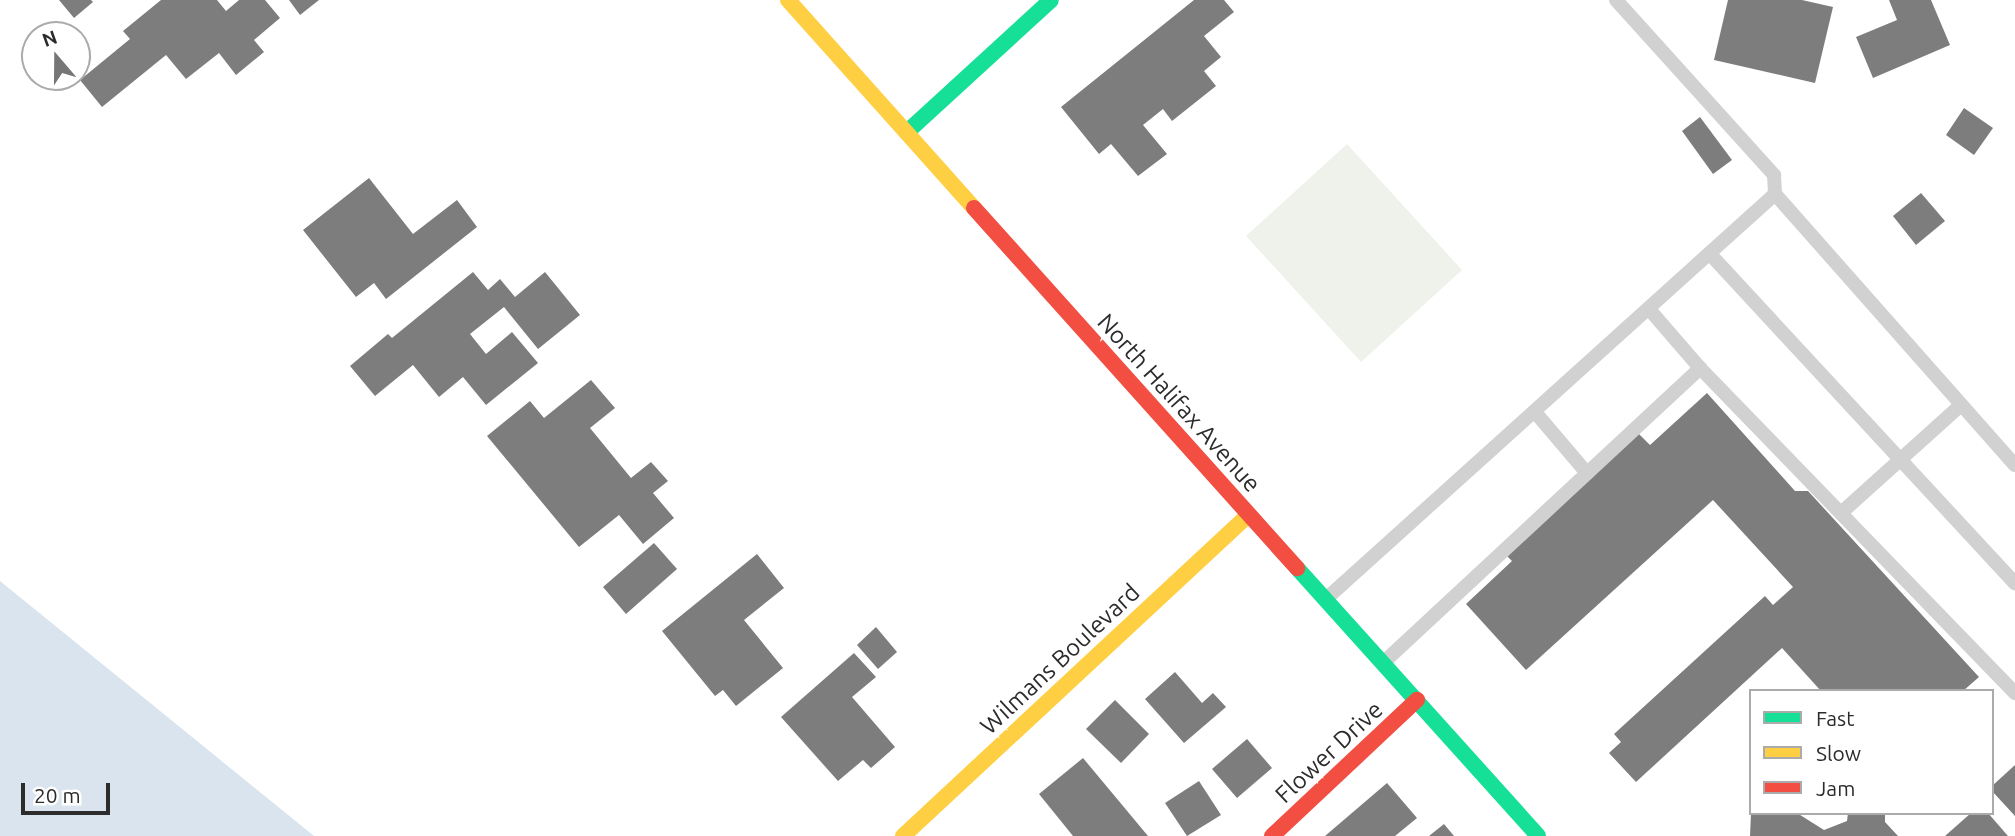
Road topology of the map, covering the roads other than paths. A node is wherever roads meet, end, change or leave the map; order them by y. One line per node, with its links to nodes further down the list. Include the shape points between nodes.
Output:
1 (788, 0): 4 (street, North Halifax Avenue)
2 (1051, 0): 4 (street)
3 (1616, 0): 5 (lane, via 1774,174)
4 (907, 132): 15 (street, North Halifax Avenue)
5 (1775, 194): 6 (lane); 9 (lane)
6 (1710, 254): 7 (lane); 11 (lane)
7 (1649, 309): 8 (lane); 10 (lane)
8 (1700, 368): 13 (lane); 14 (lane)
9 (1961, 405): 11 (lane); 12 (lane)
10 (1535, 412): 13 (lane); 17 (lane)
11 (1901, 460): 14 (lane); 16 (lane)
12 (2015, 465)
13 (1587, 473): 18 (lane)
14 (1841, 513): 19 (lane)
15 (1249, 515): 17 (street, North Halifax Avenue); 21 (street, Wilmans Boulevard)
16 (2015, 583)
17 (1326, 600): 18 (street, North Halifax Avenue)
18 (1383, 663): 20 (street, North Halifax Avenue)
19 (2015, 693)
20 (1417, 700): 22 (street, Flower Drive); 23 (street, North Halifax Avenue)
21 (903, 836)
22 (1272, 836)
23 (1538, 836)

